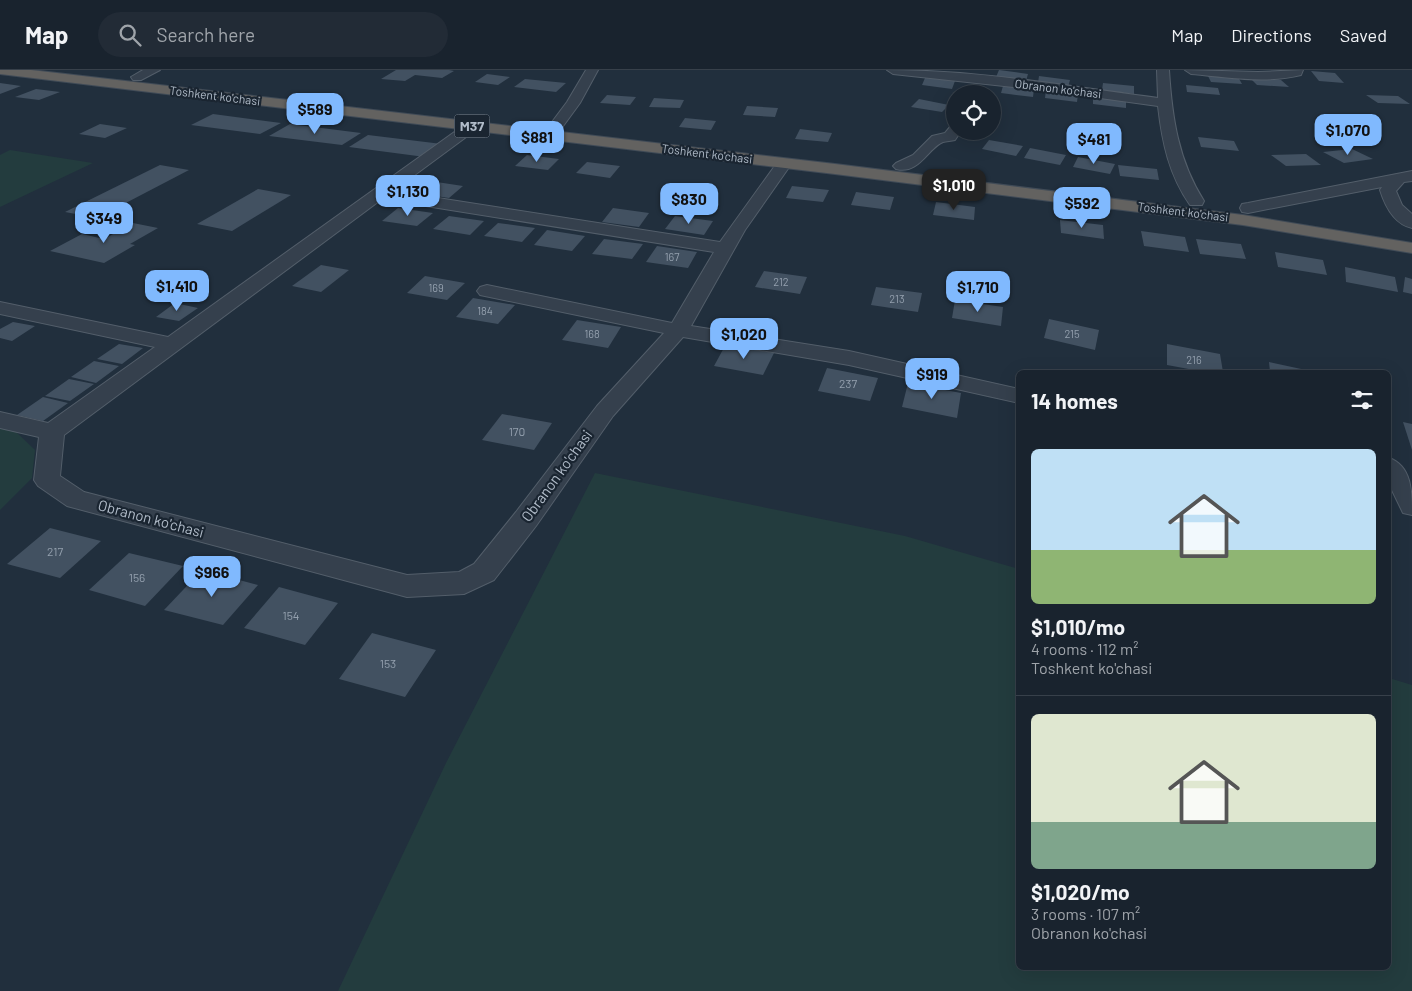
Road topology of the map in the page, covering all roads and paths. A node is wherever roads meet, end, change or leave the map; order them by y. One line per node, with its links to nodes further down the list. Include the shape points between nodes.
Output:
1 (0, 70): 11 (highway, Toshkent ko'chasi / M37)
2 (75, 70): 9 (highway, Toshkent ko'chasi / M37)
3 (154, 70): 9 (street)
4 (592, 70): 12 (street)
5 (893, 70): 10 (street, Obranon ko'chasi)
6 (1163, 70): 10 (street)
7 (1191, 70): 8 (street, via 1270,76)
8 (1297, 70)
9 (137, 77): 12 (highway, Toshkent ko'chasi / M37)
10 (1165, 103): 18 (street, via 1174,160 1183,184)
11 (472, 126): 14 (highway, Toshkent ko'chasi / M37); 17 (street)
12 (556, 126): 15 (highway, Toshkent ko'chasi / M37)
13 (946, 137): 15 (street, via 936,138 918,158)
14 (784, 163): 22 (street, Obranon ko'chasi); 23 (highway, Toshkent ko'chasi / M37, via 1244,220)
15 (901, 166): 18 (highway, Toshkent ko'chasi / M37)
16 (1405, 178): 19 (street); 20 (street, via 1388,190 1394,207)
17 (379, 194): 22 (street); 27 (street)
18 (1196, 201): 19 (highway, Toshkent ko'chasi / M37)
19 (1248, 208): 21 (highway, Toshkent ko'chasi / M37)
20 (1412, 223)
21 (1412, 235)
22 (726, 248): 26 (street, Obranon ko'chasi)
23 (1412, 248)
24 (487, 291): 26 (street)
25 (0, 308): 27 (street)
26 (678, 330): 28 (street, via 849,358); 30 (street, Obranon ko'chasi, via 605,410 484,572 464,582 408,586 76,498 47,480)
27 (172, 344): 30 (street)
28 (1016, 395)
29 (0, 420): 30 (street)
30 (52, 432)
31 (1392, 474): 32 (street)
32 (1412, 506)

